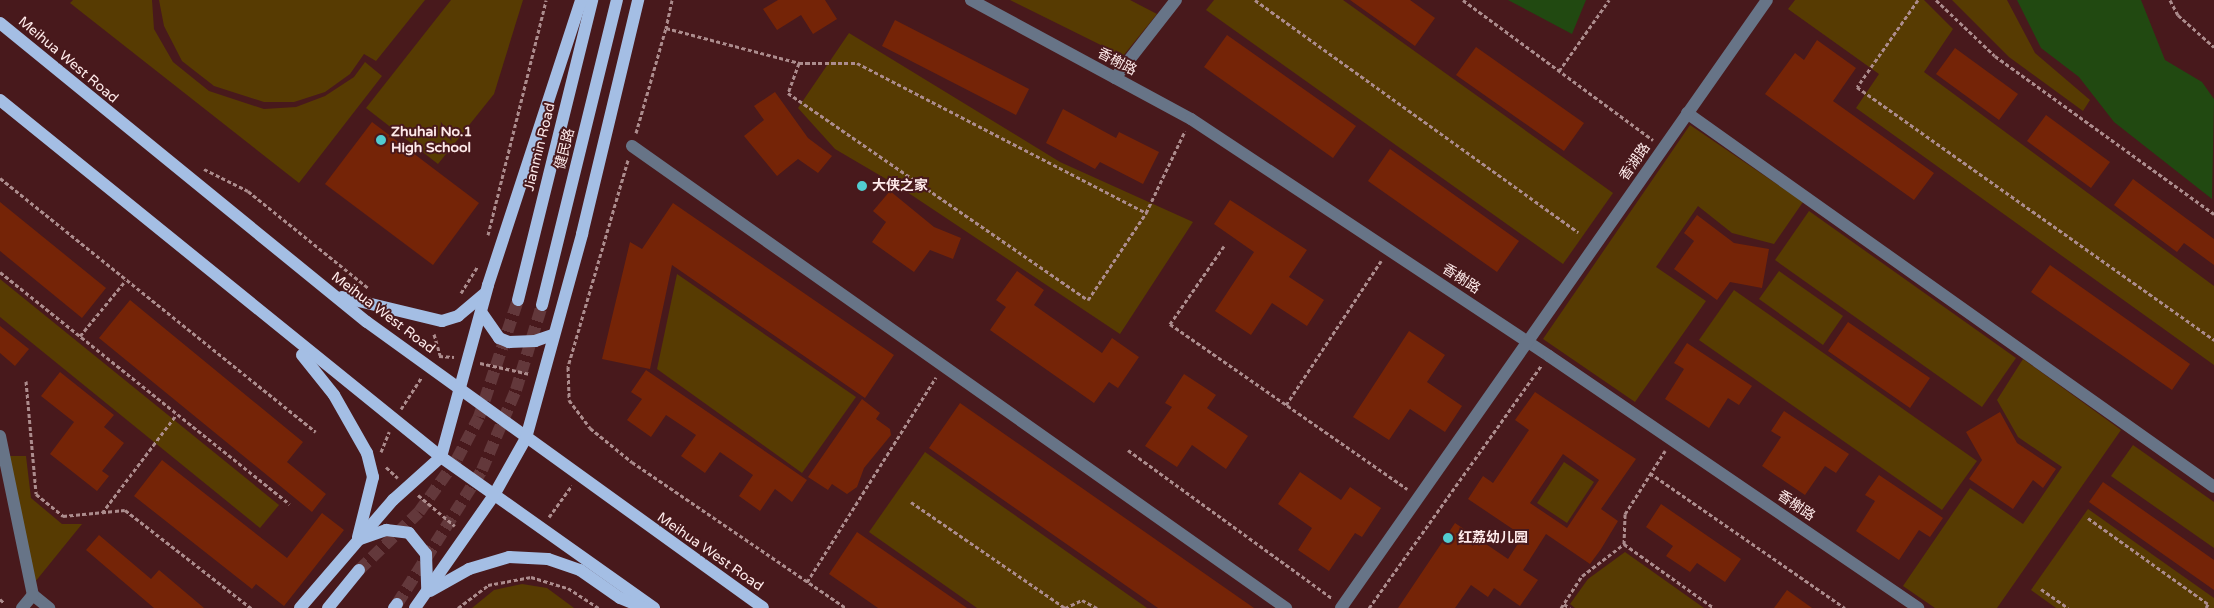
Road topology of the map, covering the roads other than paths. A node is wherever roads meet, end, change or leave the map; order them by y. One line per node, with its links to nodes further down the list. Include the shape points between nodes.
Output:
1 (581, 0): 13 (main road)
2 (592, 0): 15 (main road, Jianmin Road)
3 (617, 0): 16 (main road, 健民路)
4 (638, 0): 18 (main road, via 582,234)
5 (971, 0): 9 (street, 香榭路)
6 (1176, 0): 9 (street)
7 (1767, 0): 11 (street, 香湖路)
8 (0, 23): 14 (main road, Meihua West Road)
9 (1115, 78): 20 (street, 香榭路, via 1190,119)
10 (0, 100): 19 (main road)
11 (1687, 113): 20 (street, 香湖路); 25 (street)
12 (632, 146): 40 (street)
13 (488, 284): 14 (main road, via 483,298 458,316 442,321); 17 (main road)
14 (335, 296): 21 (main road, Meihua West Road)
15 (518, 300)
16 (542, 305)
17 (481, 312): 18 (main road, via 499,338 509,342 535,342); 21 (main road)
18 (552, 335): 23 (main road)
19 (289, 338): 24 (main road); 27 (main road, via 334,395 367,453 373,478)
20 (1528, 342): 31 (street, 香湖路); 41 (street, 香榭路)
21 (461, 390): 23 (main road, Meihua West Road); 24 (main road)
22 (0, 436): 30 (street)
23 (526, 438): 26 (main road); 39 (main road, Meihua West Road)
24 (441, 457): 26 (main road); 27 (main road)
25 (2214, 487)
26 (494, 495): 29 (main road); 38 (main road)
27 (358, 540): 29 (main road, via 386,530 409,533 426,554); 34 (main road)
28 (359, 570): 35 (main road)
29 (426, 593): 36 (main road); 37 (main road, via 469,569 509,557 548,559 580,570 620,598)
30 (33, 595): 32 (street); 33 (street)
31 (1342, 607)
32 (22, 608)
33 (49, 608)
34 (300, 608)
35 (328, 608)
36 (415, 608)
37 (645, 608)
38 (654, 608)
39 (763, 608)
40 (1286, 608)
41 (1918, 608)

